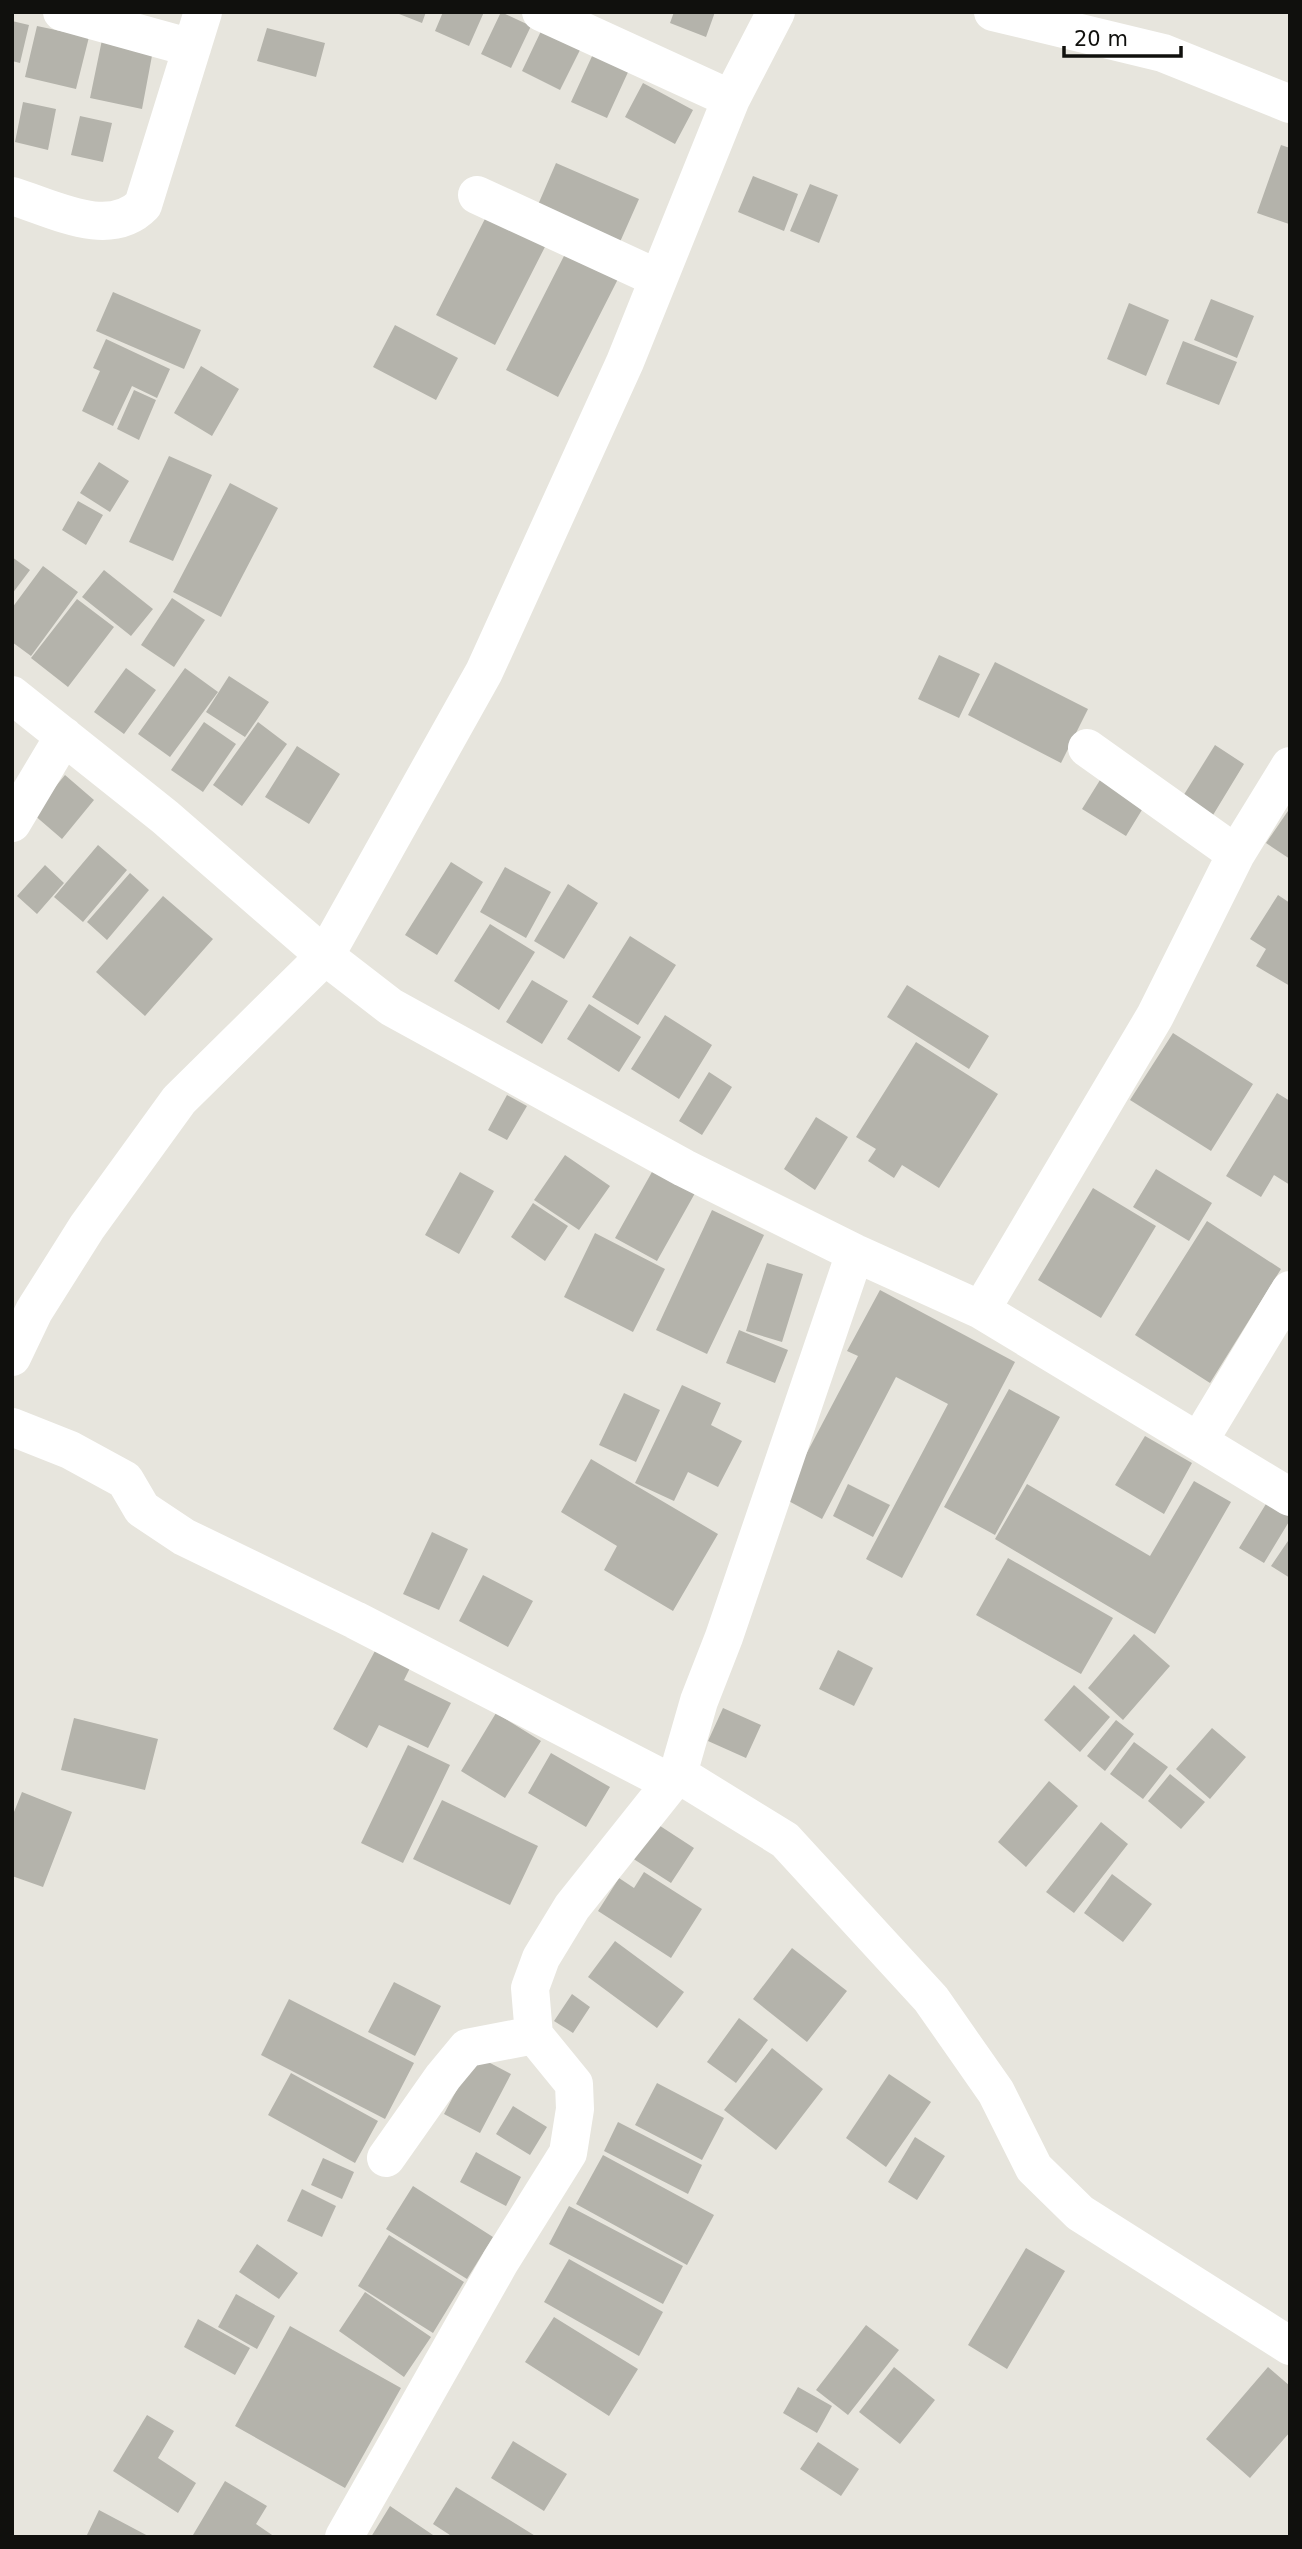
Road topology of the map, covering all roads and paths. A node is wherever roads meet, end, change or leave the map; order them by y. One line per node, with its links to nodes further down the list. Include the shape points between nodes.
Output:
1 (62, 12): 5 (street)
2 (541, 12): 6 (street)
3 (776, 12): 6 (street)
4 (993, 12): 7 (street, via 1163,53)
5 (197, 30): 9 (street, via 143,205 133,215 94,221)
6 (731, 99): 10 (street); 17 (street, via 375,861)
7 (1290, 104)
8 (477, 195): 10 (street)
9 (12, 196)
10 (657, 278): 17 (street, via 625,362 484,672)
11 (12, 695): 12 (street)
12 (64, 736): 15 (street); 17 (street)
13 (1087, 748): 16 (street)
14 (1290, 766): 16 (street)
15 (12, 823)
16 (1236, 854): 20 (street, via 1155,1016)
17 (325, 956): 18 (street, via 391,1007 531,1086); 21 (street, via 179,1100 87,1227 34,1311)
18 (855, 1253): 20 (street); 25 (street)
19 (1290, 1290): 23 (street)
20 (981, 1310): 23 (street)
21 (12, 1357)
22 (12, 1427): 25 (street, via 70,1450 125,1480 142,1509 184,1537)
23 (1199, 1441): 24 (street)
24 (1290, 1497)
25 (674, 1778): 26 (street, via 572,1907 541,1958 530,1988); 28 (street, via 785,1840 931,1999 996,2092 1034,2168 1080,2213)
26 (534, 2035): 27 (street, via 467,2048); 29 (street, via 574,2084 568,2153 500,2262)
27 (386, 2158)
28 (1290, 2346)
29 (344, 2537)

